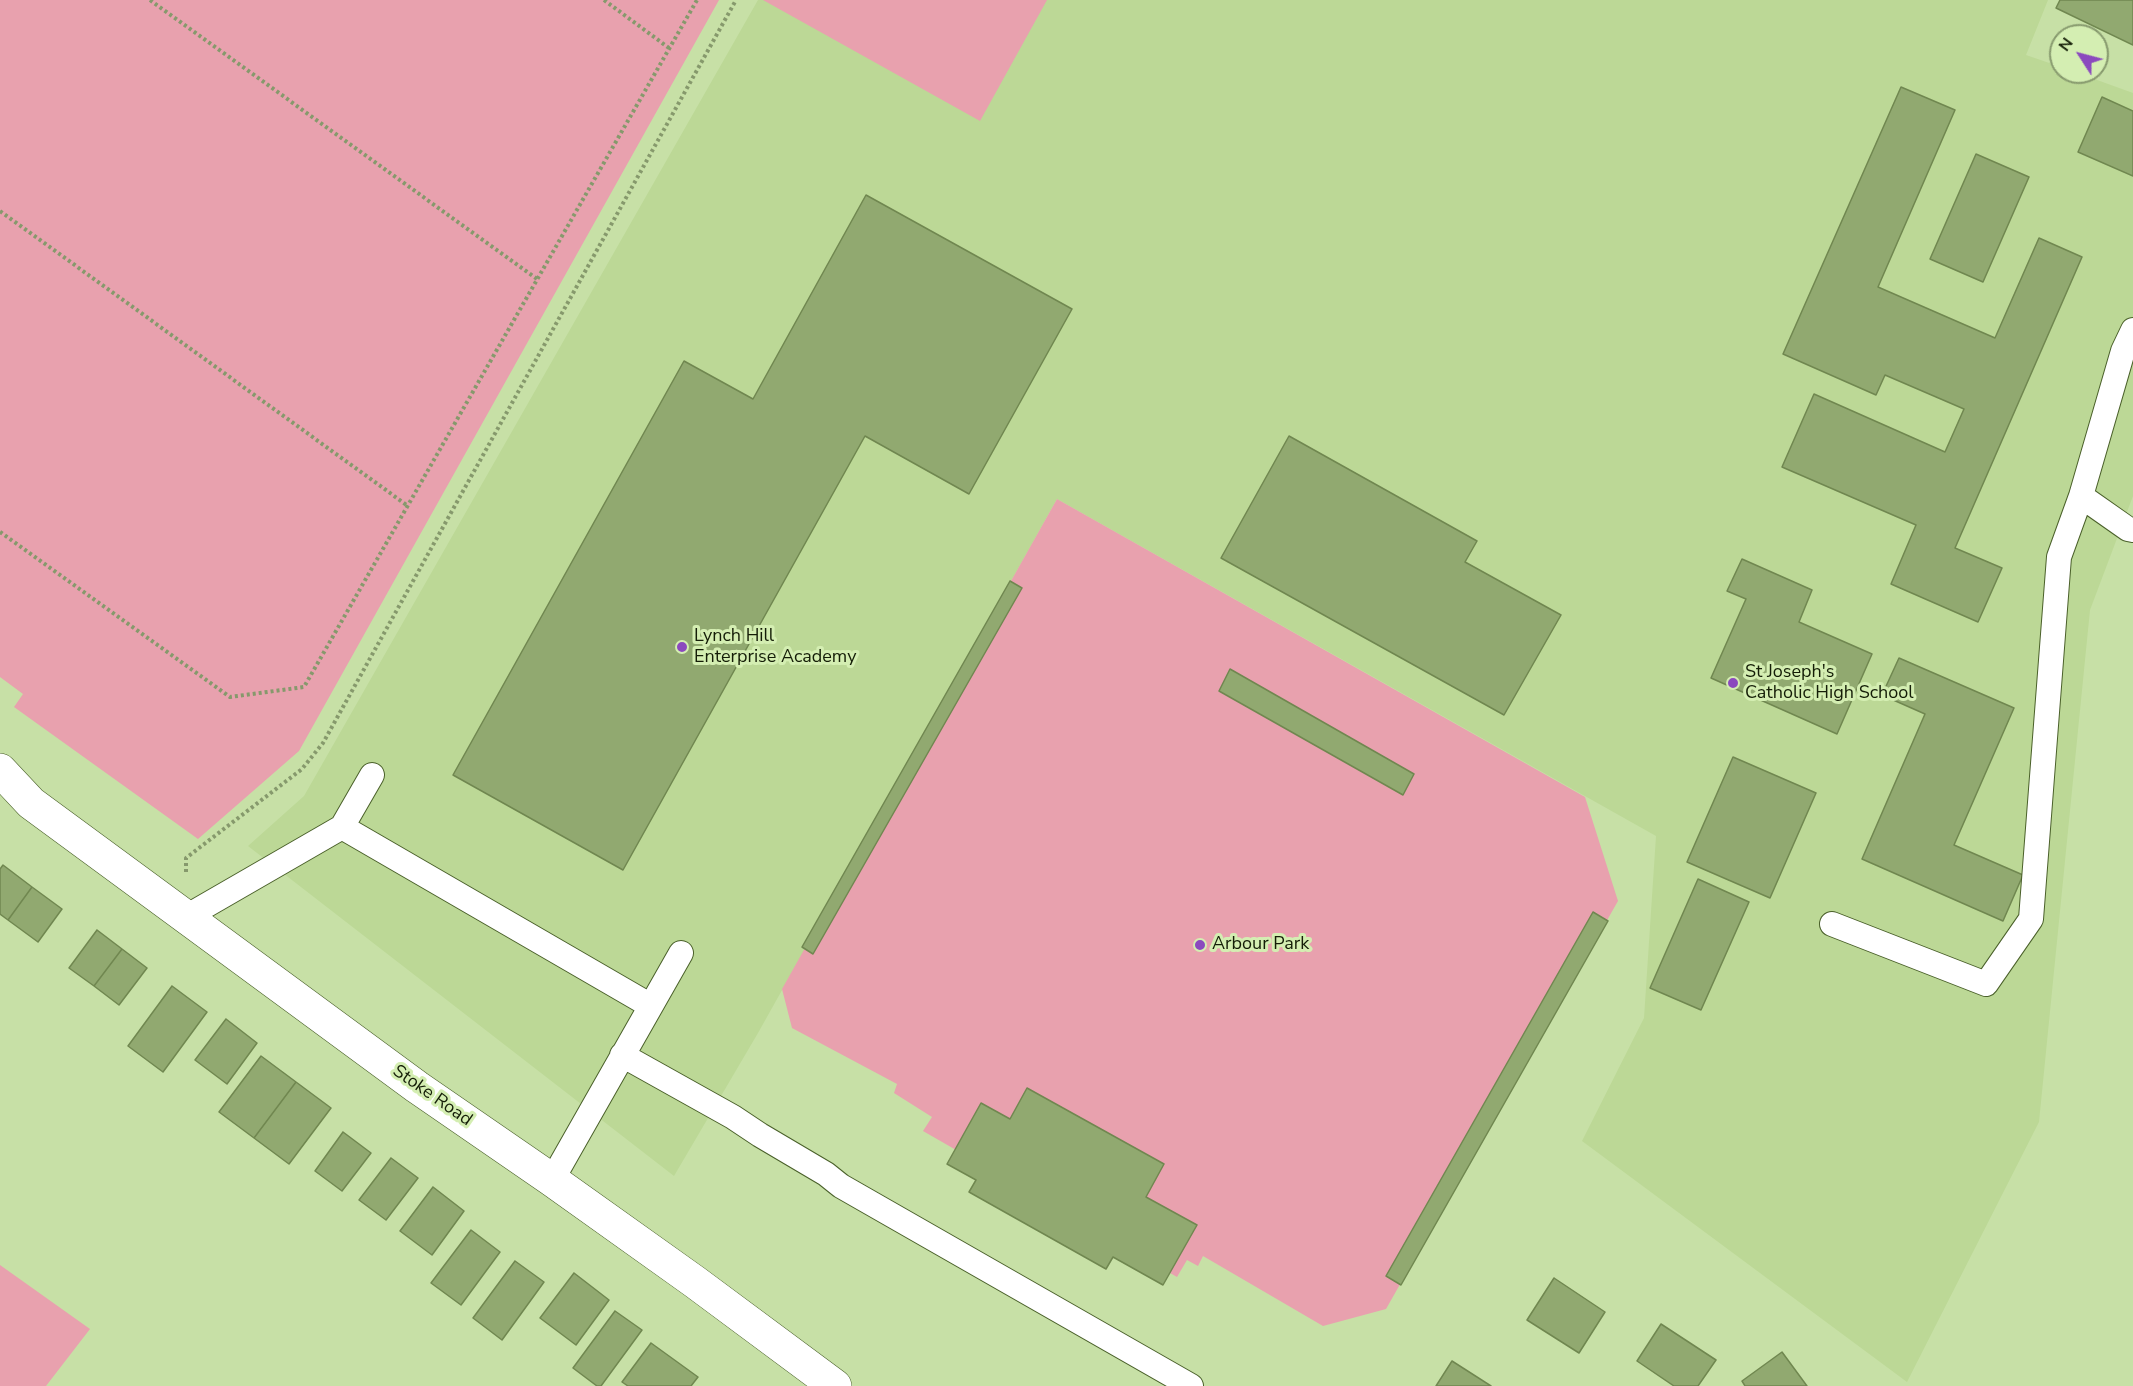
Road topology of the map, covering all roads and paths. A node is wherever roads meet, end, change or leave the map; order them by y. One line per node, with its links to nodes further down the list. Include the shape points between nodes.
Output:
1 (150, 0): 7 (path)
2 (604, 0): 5 (path)
3 (697, 0): 5 (path)
4 (736, 0): 18 (path, via 322,743 302,769 186,858)
5 (669, 48): 7 (path)
6 (0, 211): 10 (path)
7 (537, 279): 10 (path)
8 (2133, 330): 9 (lane, via 2123,351)
9 (2081, 496): 11 (lane); 19 (lane, via 2059,557 2031,918 1986,984)
10 (408, 506): 12 (path, via 304,687 230,697)
11 (2133, 530)
12 (0, 532)
13 (0, 770): 16 (main road, Stoke Road)
14 (372, 775): 17 (lane)
15 (0, 790): 16 (main road, Stoke Road)
16 (31, 803): 18 (main road, Stoke Road)
17 (342, 827): 18 (lane); 21 (lane)
18 (186, 917): 23 (main road, Stoke Road, via 417,1087)
19 (1832, 924)
20 (681, 953): 21 (lane)
21 (651, 1006): 22 (lane)
22 (622, 1055): 23 (lane); 25 (lane, via 733,1117 841,1186)
23 (552, 1180): 24 (main road, Stoke Road)
24 (835, 1386)
25 (1191, 1386)

